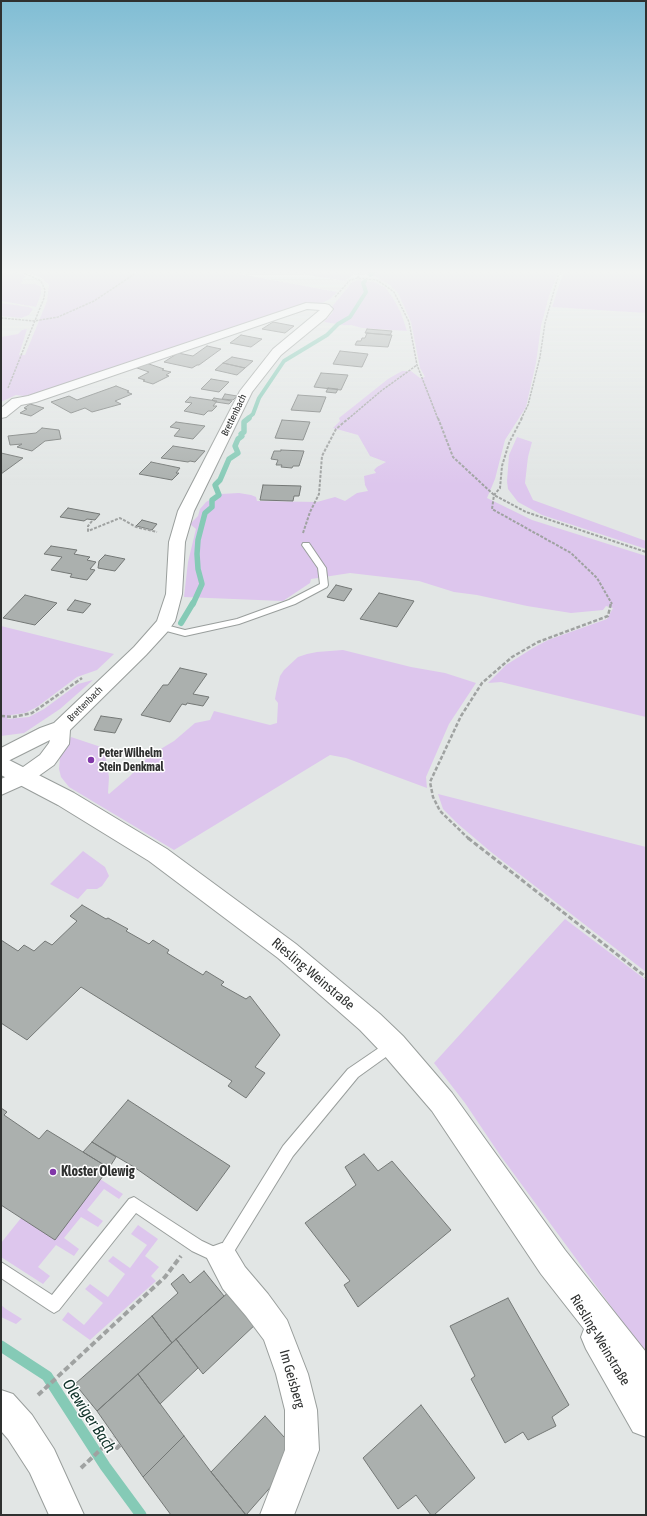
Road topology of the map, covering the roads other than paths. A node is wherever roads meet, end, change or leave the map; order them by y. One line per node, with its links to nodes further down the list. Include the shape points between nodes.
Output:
1 (194, 344): 3 (street, Brettenbach, via 17,402)
2 (287, 344): 5 (street, Brettenbach, via 277,352 246,391 186,511 177,542 174,594)
3 (1, 414)
4 (306, 545): 5 (lane, via 322,568 324,585 292,602 239,621 185,633)
5 (162, 627): 6 (street, Brettenbach)
6 (61, 728): 7 (street, Brettenbach); 9 (street, Brettenbach, via 61,738 50,756 43,764)
7 (1, 756)
8 (1, 765): 9 (main road, Riesling-Weinstraße)
9 (23, 776): 10 (street, Brettenbach); 11 (main road, Riesling-Weinstraße, via 100,819 194,881 323,980)
10 (1, 788)
11 (393, 1045): 12 (lane, via 353,1073 288,1151); 13 (main road, Riesling-Weinstraße, via 442,1102)
12 (222, 1258): 14 (lane, via 197,1246 134,1204 54,1305); 19 (street, Im Geisberg, via 234,1278 276,1331 292,1374 301,1410 302,1450)
13 (553, 1262): 15 (main road, Riesling-Weinstraße); 17 (main road, Riesling-Weinstraße)
14 (1, 1269)
15 (646, 1380)
16 (1, 1406): 18 (street, via 20,1427 42,1461)
17 (646, 1419)
18 (67, 1515)
19 (277, 1515)

